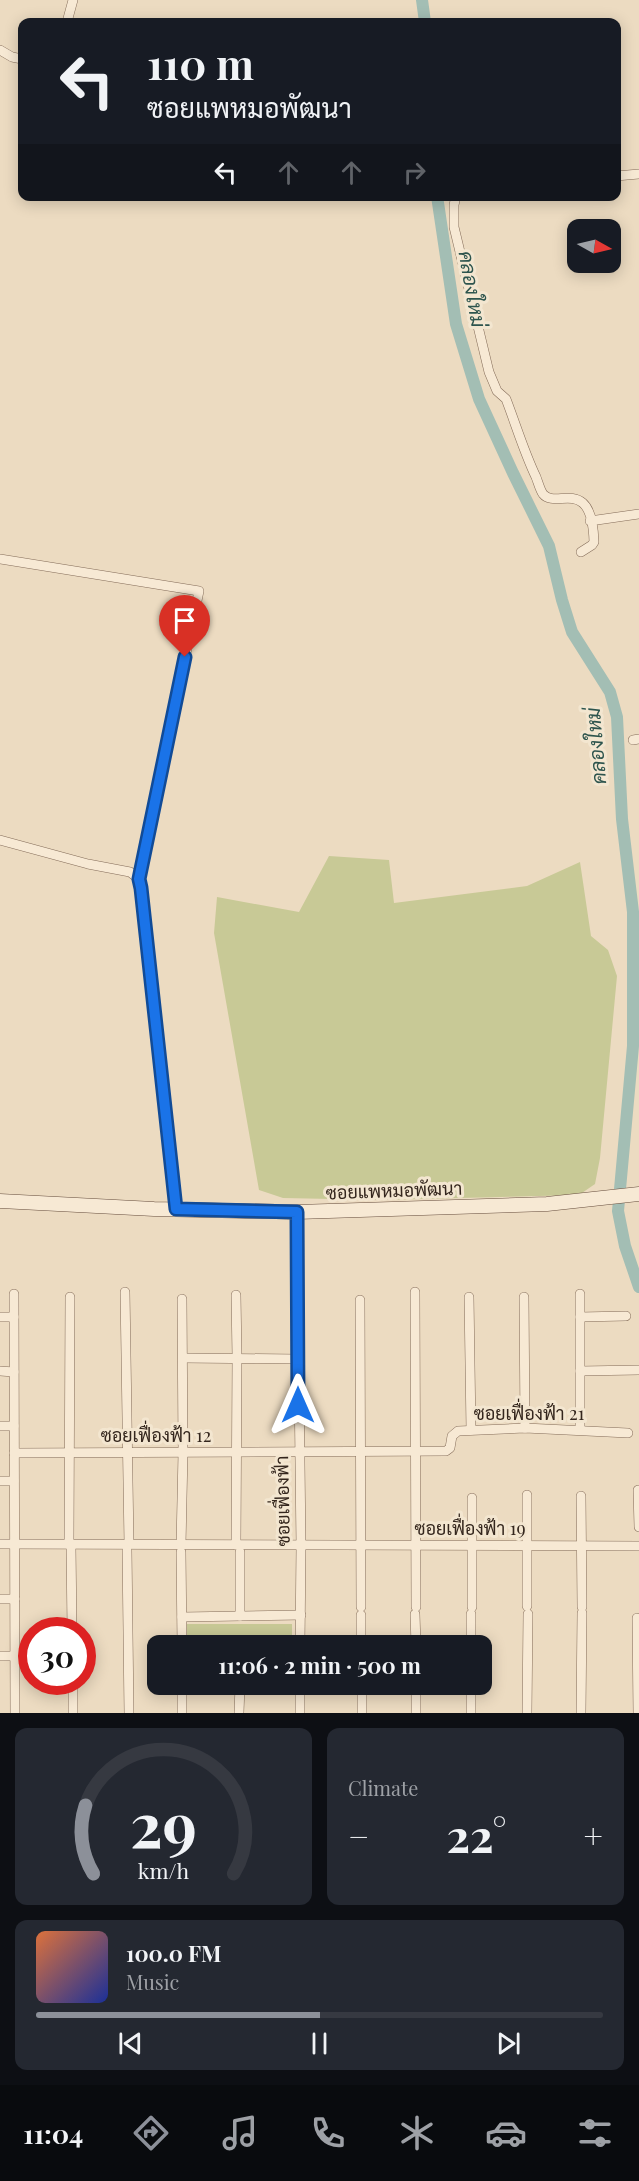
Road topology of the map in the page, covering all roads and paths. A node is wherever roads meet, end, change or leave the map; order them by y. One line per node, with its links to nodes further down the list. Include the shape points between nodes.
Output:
1 (73, 0): 2 (street)
2 (68, 18)
3 (0, 50): 4 (street)
4 (18, 58)
5 (639, 174): 6 (street)
6 (621, 176)
7 (455, 201): 9 (street, via 454,227 497,391 506,399 544,495 579,499)
8 (639, 514): 9 (street)
9 (590, 521): 10 (street, via 594,542)
10 (581, 552)
11 (0, 559): 13 (street, via 199,591)
12 (0, 840): 13 (street, via 129,872)
13 (139, 879): 16 (street)
14 (635, 1194): 17 (street, ซอยแพหมอพัฒนา, via 547,1204)
15 (0, 1201): 16 (street, ซอยแพหมอพัฒนา)
16 (176, 1209): 17 (street, ซอยแพหมอพัฒนา)
17 (297, 1212): 34 (street, ซอยเฟื่องฟ้า)
18 (125, 1292): 51 (street)
19 (415, 1292): 47 (street)
20 (14, 1294): 30 (street)
21 (580, 1294): 31 (street)
22 (236, 1295): 32 (street)
23 (70, 1297): 50 (street)
24 (469, 1297): 42 (street)
25 (524, 1298): 41 (street)
26 (182, 1299): 33 (street)
27 (360, 1300): 46 (street)
28 (626, 1316): 31 (street)
29 (0, 1317): 30 (street)
30 (14, 1317): 38 (street)
31 (580, 1317): 37 (street)
32 (237, 1357): 33 (street); 34 (street); 48 (street)
33 (183, 1358): 52 (street)
34 (298, 1359): 45 (street, ซอยเฟื่องฟ้า)
35 (639, 1370): 37 (street)
36 (0, 1371): 38 (street)
37 (580, 1371): 43 (street)
38 (14, 1372): 40 (street)
39 (0, 1426): 40 (street)
40 (14, 1426): 49 (street)
41 (525, 1428): 42 (street, ซอยเฟื่องฟ้า 21); 43 (street, ซอยเฟื่องฟ้า 21)
42 (471, 1430): 47 (street, ซอยเฟื่องฟ้า 21, via 454,1433 448,1450)
43 (580, 1430): 44 (street, ซอยเฟื่องฟ้า 21)
44 (628, 1433)
45 (298, 1450): 46 (street, ซอยเฟื่องฟ้า 21); 48 (street, ซอยเฟื่องฟ้า 12); 63 (street, ซอยเฟื่องฟ้า)
46 (361, 1450): 47 (street, ซอยเฟื่องฟ้า 21); 64 (street)
47 (415, 1450): 65 (street)
48 (236, 1452): 52 (street, ซอยเฟื่องฟ้า 12); 72 (street)
49 (14, 1453): 50 (street, ซอยเฟื่องฟ้า 12); 54 (street)
50 (70, 1453): 51 (street, ซอยเฟื่องฟ้า 12); 62 (street)
51 (129, 1453): 52 (street, ซอยเฟื่องฟ้า 12); 70 (street)
52 (183, 1453): 71 (street)
53 (0, 1481): 54 (street)
54 (14, 1481): 61 (street)
55 (638, 1490): 59 (street)
56 (527, 1496): 67 (street)
57 (581, 1496): 68 (street)
58 (472, 1498): 66 (street)
59 (639, 1527)
60 (0, 1544): 61 (street, ซอยเฟื่องฟ้า 19)
61 (16, 1544): 62 (street, ซอยเฟื่องฟ้า 19); 74 (street)
62 (70, 1545): 70 (street, ซอยเฟื่องฟ้า 19); 77 (street)
63 (301, 1545): 64 (street, ซอยเฟื่องฟ้า 19); 72 (street, ซอยเฟื่องฟ้า 19); 75 (street, ซอยเฟื่องฟ้า)
64 (361, 1546): 65 (street, ซอยเฟื่องฟ้า 19); 82 (street)
65 (416, 1546): 66 (street, ซอยเฟื่องฟ้า 19); 83 (street)
66 (472, 1546): 67 (street, ซอยเฟื่องฟ้า 19); 84 (street)
67 (527, 1546): 68 (street, ซอยเฟื่องฟ้า 19); 103 (street)
68 (582, 1546): 69 (street, ซอยเฟื่องฟ้า 19); 104 (street)
69 (639, 1546)
70 (128, 1547): 71 (street, ซอยเฟื่องฟ้า 19); 96 (street)
71 (181, 1548): 72 (street, ซอยเฟื่องฟ้า 19); 78 (street)
72 (238, 1549): 76 (street)
73 (0, 1599): 74 (street)
74 (15, 1599): 86 (street)
75 (301, 1615): 76 (street); 81 (street, ซอยเฟื่องฟ้า)
76 (240, 1616): 78 (street)
77 (72, 1617)
78 (182, 1617): 80 (street)
79 (637, 1618): 105 (street)
80 (182, 1635)
81 (300, 1635)
82 (362, 1635)
83 (416, 1635)
84 (471, 1635)
85 (0, 1656): 86 (street)
86 (15, 1656): 94 (street)
87 (73, 1695): 95 (street)
88 (182, 1695): 97 (street)
89 (240, 1695): 98 (street)
90 (300, 1695): 99 (street)
91 (362, 1695): 100 (street)
92 (416, 1695): 101 (street)
93 (471, 1695): 102 (street)
94 (15, 1713)
95 (73, 1713)
96 (129, 1713)
97 (182, 1713)
98 (239, 1713)
99 (300, 1713)
100 (362, 1713)
101 (416, 1713)
102 (471, 1713)
103 (527, 1713)
104 (581, 1713)
105 (638, 1713)

